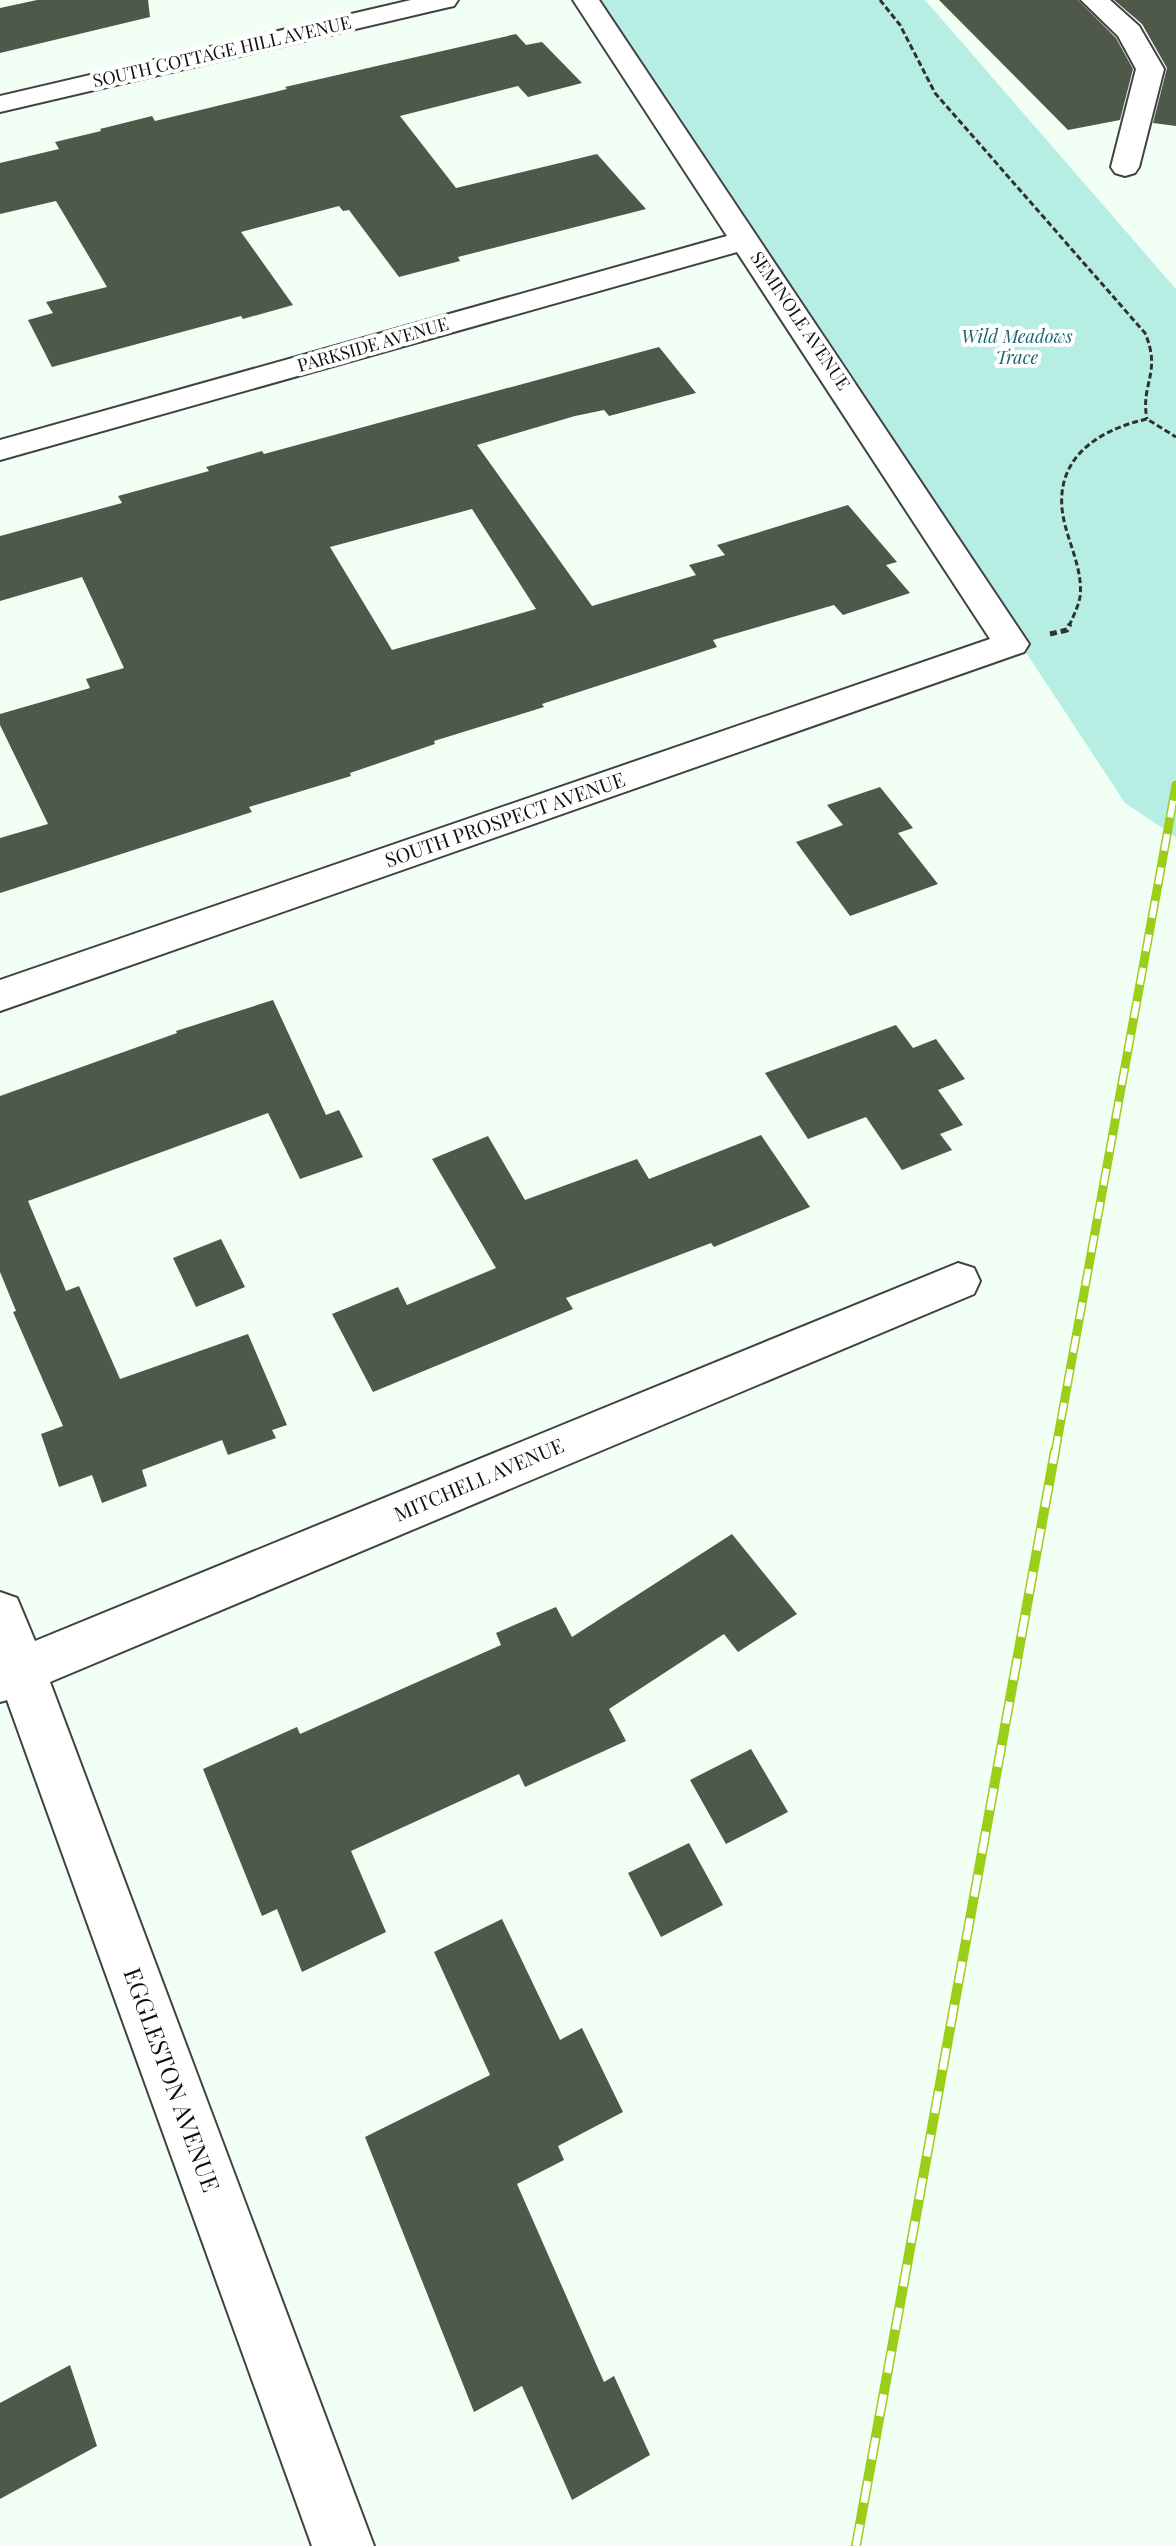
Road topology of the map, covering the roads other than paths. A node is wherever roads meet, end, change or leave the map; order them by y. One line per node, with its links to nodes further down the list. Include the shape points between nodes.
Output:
1 (445, 0): 4 (street, SOUTH COTTAGE HILL AVENUE)
2 (586, 0): 6 (street, SEMINOLE AVENUE)
3 (1094, 0): 5 (street, via 1129,32 1150,69)
4 (0, 104)
5 (1125, 167)
6 (745, 240): 7 (street, PARKSIDE AVENUE); 8 (street, SEMINOLE AVENUE)
7 (0, 450)
8 (1011, 644): 9 (street, SOUTH PROSPECT AVENUE)
9 (0, 996)
10 (958, 1281): 12 (street, MITCHELL AVENUE)
11 (0, 1614): 12 (street, EGGLESTON AVENUE)
12 (10, 1675): 13 (street, EGGLESTON AVENUE)
13 (343, 2546)

